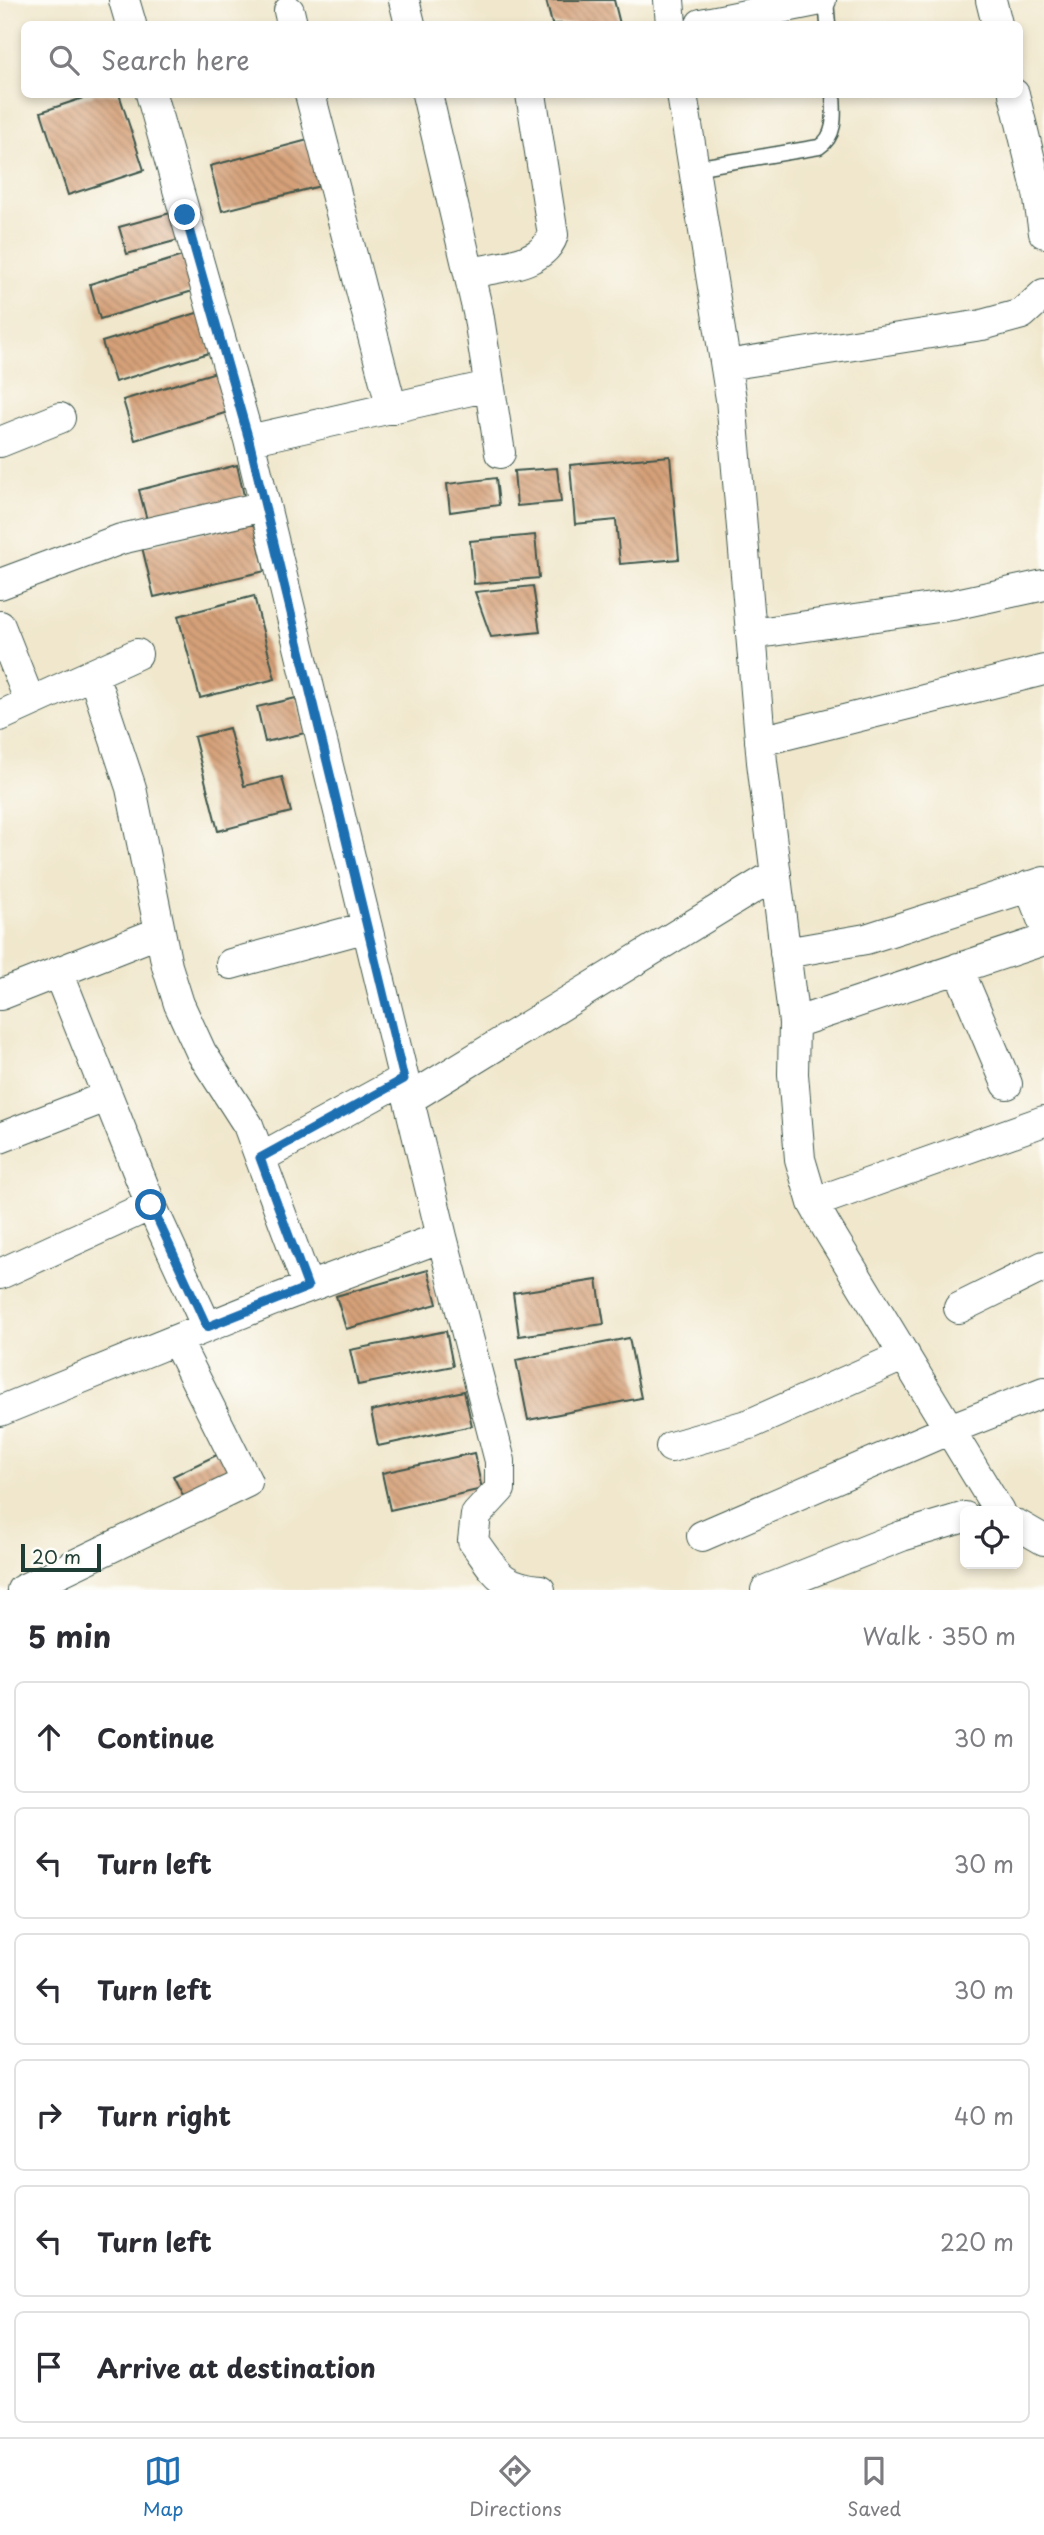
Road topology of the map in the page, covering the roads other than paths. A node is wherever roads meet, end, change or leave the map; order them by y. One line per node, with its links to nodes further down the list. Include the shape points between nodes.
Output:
1 (124, 0): 6 (street)
2 (404, 0): 7 (street)
3 (669, 0): 8 (street)
4 (824, 0): 9 (street); 10 (lane)
5 (991, 0): 11 (street)
6 (130, 21)
7 (409, 21)
8 (671, 21)
9 (716, 21)
10 (828, 21)
11 (996, 21)
12 (152, 98): 27 (street)
13 (311, 98): 25 (street)
14 (428, 98): 21 (street)
15 (532, 98): 21 (street, via 553,235 549,248 534,258)
16 (683, 98): 19 (street)
17 (833, 98): 19 (lane, via 832,130 818,147)
18 (1015, 98): 20 (street)
19 (694, 168): 23 (street)
20 (1044, 233)
21 (469, 273): 24 (street)
22 (1044, 294): 23 (street, via 1022,314 982,325)
23 (726, 365): 34 (street)
24 (489, 386): 25 (street); 29 (street)
25 (392, 410): 27 (street)
26 (60, 418): 28 (street)
27 (249, 440): 30 (street)
28 (0, 442)
29 (500, 453)
30 (265, 506): 31 (street, via 121,538); 44 (street)
31 (0, 584)
32 (1044, 585): 34 (street, via 952,605)
33 (0, 626): 38 (street)
34 (751, 634): 40 (street)
35 (137, 654): 37 (street)
36 (1044, 670): 40 (street)
37 (93, 674): 38 (street); 45 (street, via 131,788)
38 (30, 702): 39 (street)
39 (0, 716)
40 (760, 741): 41 (street)
41 (776, 874): 47 (street); 54 (street)
42 (1037, 884): 43 (street); 47 (street, via 866,939)
43 (1044, 924)
44 (367, 927): 48 (street); 54 (street)
45 (160, 932): 50 (street); 58 (street, via 179,1004 201,1052 248,1125)
46 (1044, 940): 49 (street)
47 (785, 953): 52 (street)
48 (230, 964)
49 (958, 968): 52 (street); 53 (street)
50 (58, 972): 51 (street); 55 (street)
51 (0, 995)
52 (794, 1023): 59 (street, via 800,1159)
53 (1007, 1084)
54 (406, 1089): 58 (street); 61 (street)
55 (106, 1097): 57 (street); 60 (street)
56 (1044, 1121): 59 (street)
57 (0, 1138)
58 (260, 1158): 64 (street)
59 (813, 1203): 68 (street)
60 (151, 1205): 63 (street); 66 (street)
61 (442, 1237): 64 (street); 79 (street, via 500,1461 500,1489 476,1515 473,1541 498,1575 514,1587)
62 (1044, 1266): 65 (street)
63 (0, 1274)
64 (308, 1287): 66 (street)
65 (959, 1308)
66 (207, 1327): 67 (street)
67 (176, 1340): 70 (street); 78 (street, via 247,1482)
68 (905, 1355): 71 (street); 72 (street, via 750,1424)
69 (1044, 1392): 71 (street)
70 (0, 1411)
71 (950, 1429): 73 (street); 76 (street)
72 (671, 1447)
73 (996, 1506)
74 (960, 1519): 80 (street, via 902,1536)
75 (1023, 1528): 77 (street)
76 (702, 1536)
77 (1044, 1540)
78 (22, 1590)
79 (540, 1590)
80 (766, 1590)

